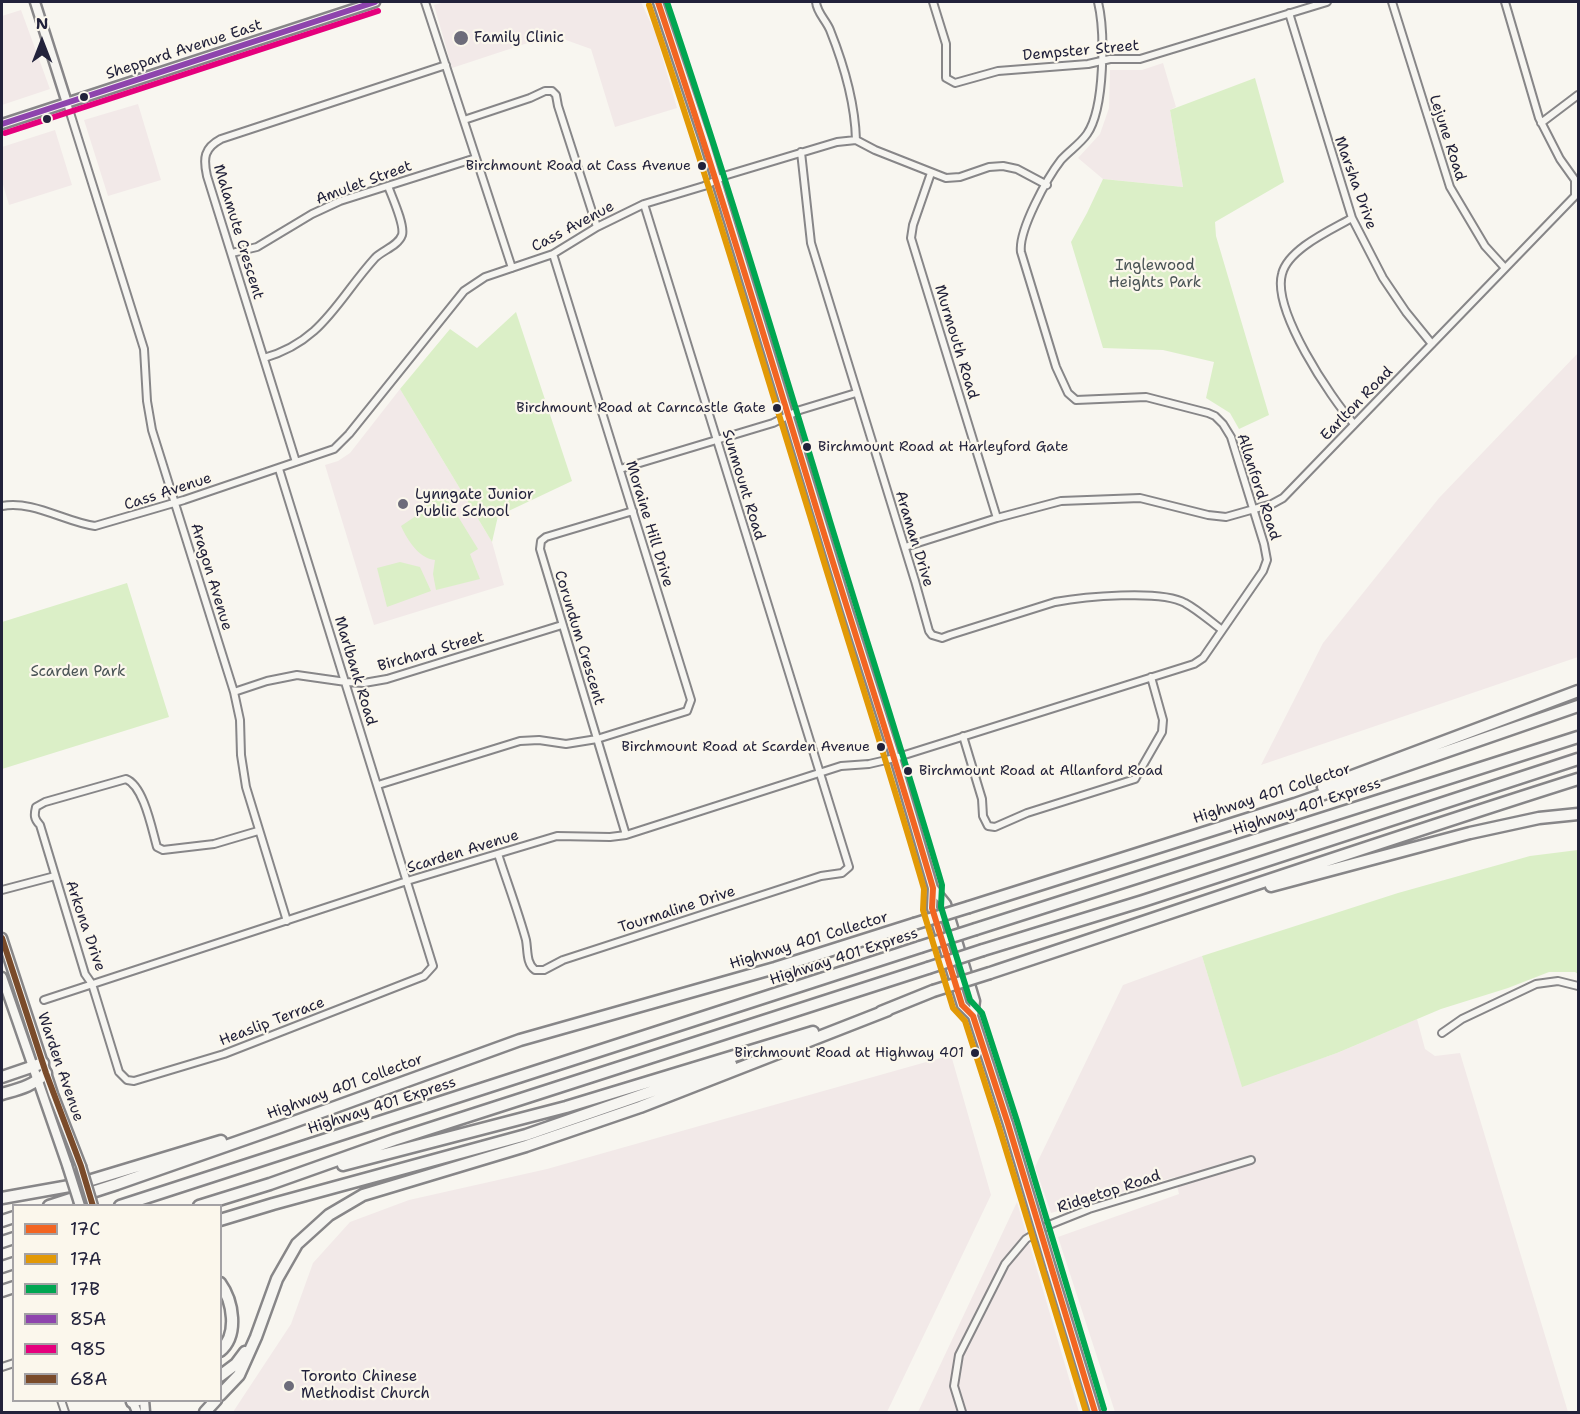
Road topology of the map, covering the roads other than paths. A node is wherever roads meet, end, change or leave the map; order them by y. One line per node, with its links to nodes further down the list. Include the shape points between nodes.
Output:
1 (35, 2): 15 (main road)
2 (375, 2): 15 (main road, Sheppard Avenue East)
3 (425, 2): 13 (street)
4 (658, 2): 23 (main road)
5 (816, 2): 19 (street, via 841,63)
6 (933, 2): 12 (street, Dempster Street, via 946,44 946,78 955,83 998,70)
7 (1098, 2): 12 (street, Allanford Road)
8 (1327, 2): 11 (street, Dempster Street)
9 (1392, 2): 32 (street, Lejune Road, via 1450,187 1485,246)
10 (1505, 2): 17 (street, Earlton Road)
11 (1289, 13): 12 (street, Dempster Street, via 1142,58); 27 (street, Marsha Drive)
12 (1101, 62): 24 (street, Allanford Road, via 1095,118)
13 (446, 65): 16 (street); 29 (street, Malamute Crescent, via 213,143 204,159)
14 (1578, 95): 17 (street)
15 (67, 103): 18 (main road, Sheppard Avenue East); 42 (street, Aragon Avenue, via 144,350 152,430)
16 (464, 120): 21 (street); 28 (street, via 552,91)
17 (1541, 123): 32 (street, Earlton Road, via 1575,180 1575,196)
18 (2, 124)
19 (856, 140): 20 (street, Cass Avenue); 22 (street)
20 (801, 152): 23 (street, Cass Avenue); 35 (street, Araman Drive, via 811,243)
21 (476, 158): 25 (street, Amulet Street); 31 (street)
22 (932, 173): 24 (street, via 945,178 960,177 1004,166); 46 (street, Murmouth Road, via 911,238)
23 (716, 179): 26 (street, Cass Avenue); 36 (main road)
24 (1047, 185): 44 (street, Allanford Road, via 1020,245 1051,351 1068,393 1076,400 1146,397 1215,416 1231,436)
25 (388, 186): 29 (street, Amulet Street, via 340,201 257,247); 34 (street, via 403,230 401,238 375,258 323,324 287,351)
26 (644, 204): 28 (street, Cass Avenue); 38 (street, Sunmount Road)
27 (1352, 218): 33 (street, Marsha Drive, via 1383,278); 37 (street, via 1293,256 1282,273 1281,289 1285,310 1314,367)
28 (597, 227): 30 (street, Cass Avenue)
29 (232, 254): 34 (street, Malamute Crescent)
30 (553, 254): 31 (street, Cass Avenue); 41 (street, Moraine Hill Drive)
31 (512, 268): 39 (street, Cass Avenue, via 485,277 464,291 340,445)
32 (1505, 268): 33 (street, Earlton Road)
33 (1432, 344): 37 (street, Earlton Road)
34 (264, 358): 39 (street, Malamute Crescent)
35 (856, 393): 36 (street); 47 (street, Araman Drive)
36 (789, 416): 38 (street); 58 (main road)
37 (1353, 424): 44 (street, Earlton Road, via 1283,498)
38 (717, 440): 41 (street); 60 (street, Sunmount Road)
39 (296, 462): 40 (street, Cass Avenue)
40 (279, 469): 42 (street, Cass Avenue); 51 (street, Marlbank Road)
41 (620, 469): 45 (street, Moraine Hill Drive)
42 (175, 503): 43 (street, Cass Avenue, via 95,526 26,506); 53 (street, Aragon Avenue)
43 (2, 506)
44 (1253, 509): 46 (street, Earlton Road, via 1218,517 1140,498 1061,501); 49 (street, Allanford Road, via 1266,553 1266,567)
45 (633, 511): 48 (street, Corundum Crescent, via 541,541); 57 (street, Moraine Hill Drive, via 691,700 687,711)
46 (997, 518): 47 (street, Earlton Road)
47 (905, 547): 49 (street, Araman Drive, via 928,631 936,637 1055,602 1146,596 1183,602)
48 (562, 625): 51 (street, Birchard Street, via 387,679); 57 (street, Corundum Crescent)
49 (1222, 630): 50 (street, Allanford Road, via 1199,662)
50 (1151, 677): 55 (street, Allanford Road); 55 (street, via 1163,727 1135,779 995,827 985,822)
51 (346, 682): 53 (street, Birchard Street, via 297,675); 62 (street, Marlbank Road)
52 (1578, 691): 63 (highway, via 1313,791)
53 (234, 692): 65 (street, Aragon Avenue, via 246,787)
54 (1578, 706): 63 (highway, Highway 401 Collector)
55 (963, 736): 58 (street, Allanford Road)
56 (1578, 737): 92 (highway, Highway 401 Express, bridge)
57 (597, 739): 62 (street, via 566,744 520,741); 66 (street, Corundum Crescent)
58 (895, 758): 60 (street, Scarden Avenue); 70 (main road)
59 (1578, 759): 87 (highway, bridge, via 394,1140)
60 (819, 773): 66 (street, Scarden Avenue); 67 (street, Tourmaline Drive, via 849,862 845,871 574,956 544,969 535,970 530,964)
61 (1578, 779): 72 (highway, via 1387,839)
62 (378, 785): 69 (street, Marlbank Road)
63 (1295, 804): 85 (highway, Highway 401 Collector, bridge, via 764,971 520,1040)
64 (1578, 814): 72 (highway, via 1470,833)
65 (258, 831): 68 (street, Arkona Drive, via 214,844 157,848 136,786 131,781 119,780 36,807 34,815); 73 (street, Aragon Avenue)
66 (626, 835): 67 (street, Scarden Avenue, via 557,836)
67 (498, 854): 69 (street, Scarden Avenue)
68 (55, 876): 71 (street, Arkona Drive); 76 (street, Arkona Drive, via 84,971)
69 (407, 881): 73 (street, Scarden Avenue); 76 (street, Heaslip Terrace, via 432,966 424,976 225,1054 127,1080 119,1072)
70 (933, 888): 80 (main road, via 945,904 952,926 975,1001); 80 (main road, via 932,908 958,994)
71 (2, 890)
72 (1176, 912): 79 (highway, bridge, via 933,991)
73 (287, 921): 76 (street, Scarden Avenue)
74 (2, 938): 82 (main road, Warden Avenue)
75 (2, 977): 82 (main road, Warden Avenue)
76 (92, 984): 78 (street, Scarden Avenue)
77 (1578, 986): 81 (street, via 1558,981 1536,984 1462,1019)
78 (44, 1000)
79 (888, 1010): 87 (highway, via 566,1107); 94 (highway, via 526,1135); 96 (highway, via 640,1107 363,1195 329,1215 297,1244 277,1280)
80 (973, 1016): 101 (main road, bridge)
81 (1442, 1033)
82 (40, 1071): 83 (highway); 84 (highway, via 26,1087); 90 (main road, Warden Avenue, bridge); 91 (main road, Warden Avenue, bridge, via 81,1166)
83 (2, 1077)
84 (2, 1094)
85 (280, 1127): 88 (highway, via 201,1146 75,1185); 89 (highway, Highway 401 Collector)
86 (1251, 1160): 100 (street, Ridgetop Road, via 1089,1209 1026,1239 1005,1264 959,1354 954,1386)
87 (270, 1184): 93 (highway)
88 (2, 1198)
89 (55, 1204)
90 (79, 1204)
91 (92, 1204)
92 (126, 1204)
93 (205, 1204)
94 (222, 1219)
95 (222, 1286): 97 (highway, via 229,1298 232,1329)
96 (256, 1337): 98 (highway, via 236,1364); 99 (highway, via 239,1375)
97 (222, 1350)
98 (222, 1374)
99 (222, 1393)
100 (962, 1413)
101 (1095, 1413)

